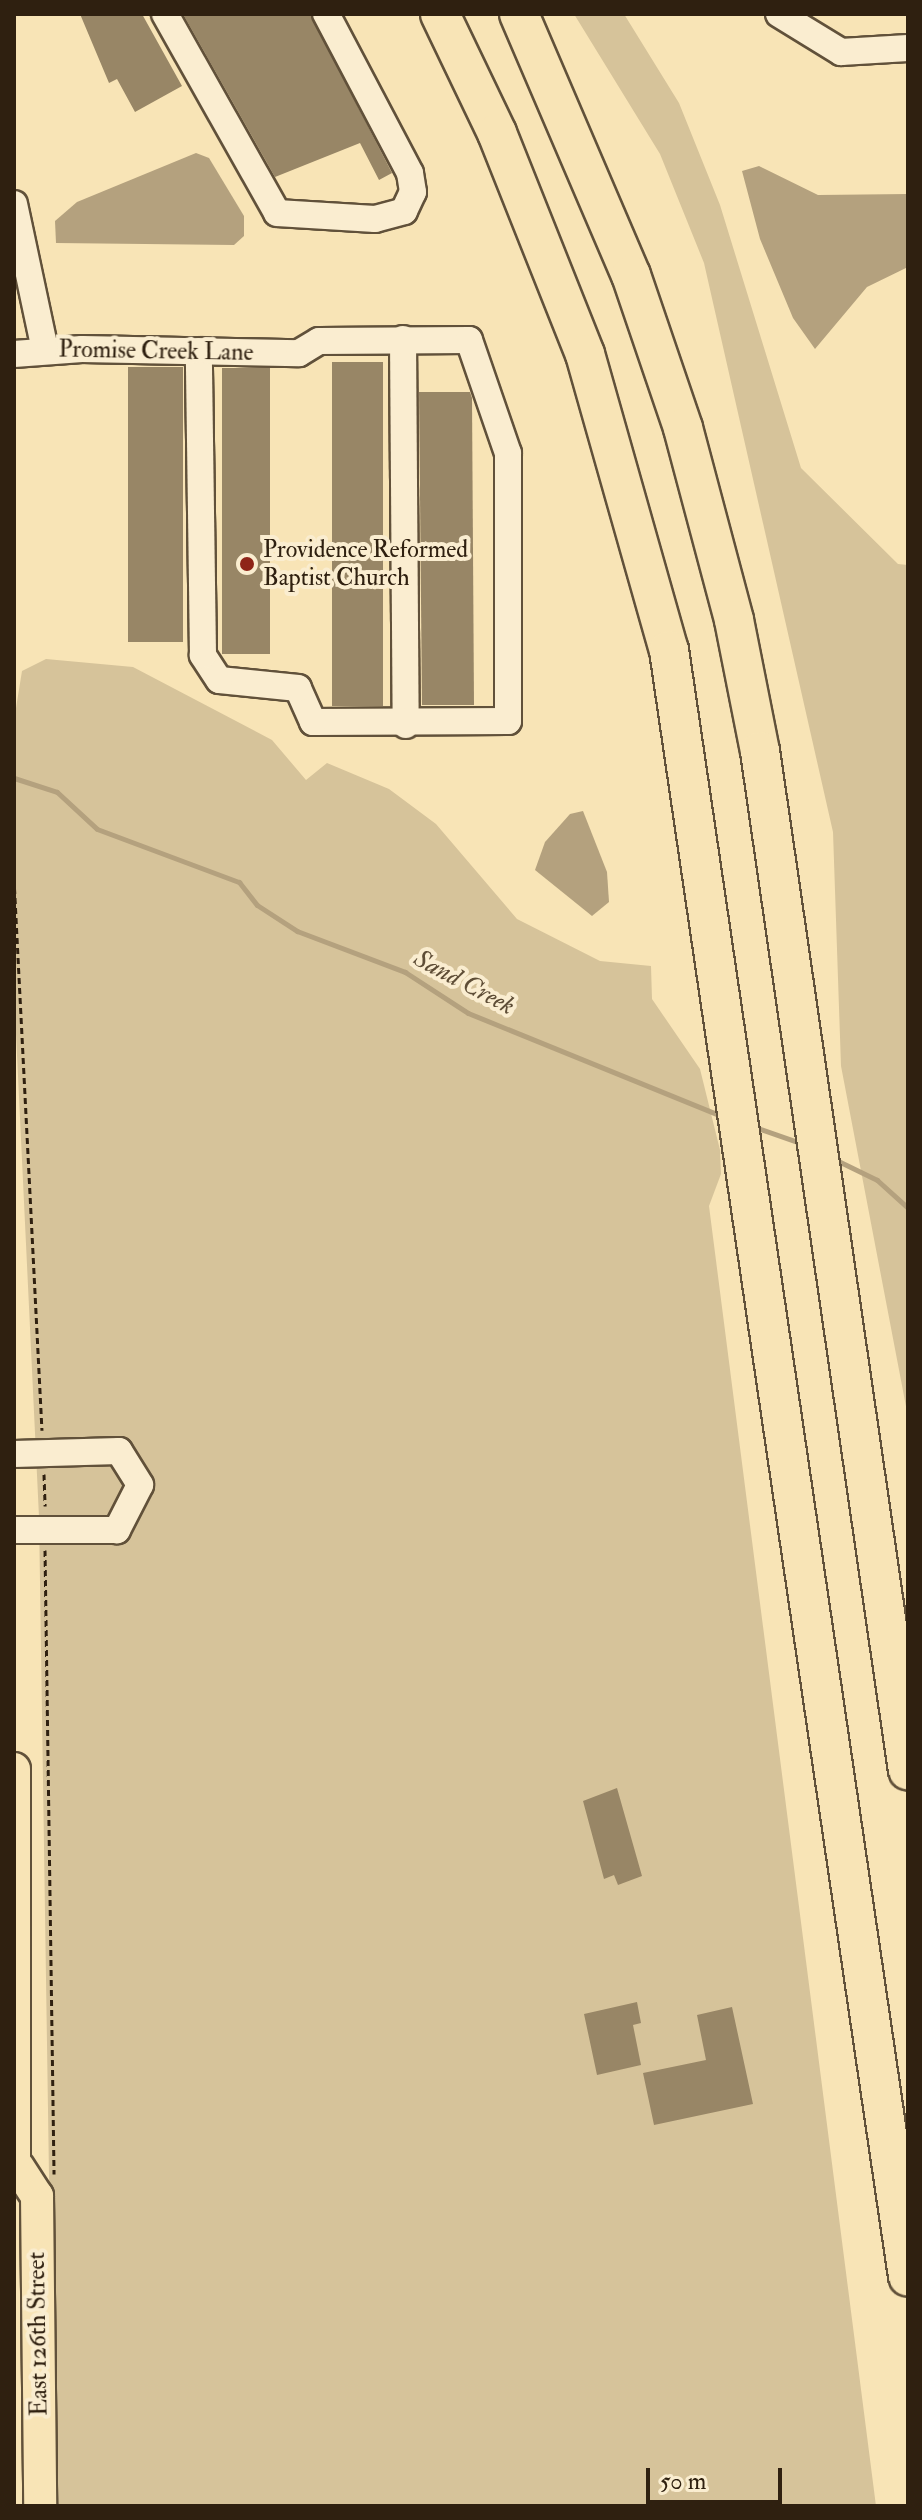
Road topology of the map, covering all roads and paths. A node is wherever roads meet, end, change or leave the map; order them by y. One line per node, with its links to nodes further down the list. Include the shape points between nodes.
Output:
1 (165, 14): 2 (street, via 277,213 375,219 404,211 413,192 410,173)
2 (326, 14)
3 (440, 14): 22 (highway, via 539,230 625,483 682,715)
4 (519, 14): 19 (highway, via 626,261 702,492 760,751)
5 (779, 14): 6 (street, via 841,52)
6 (908, 48)
7 (14, 204): 9 (street)
8 (403, 339): 10 (street, Promise Creek Lane, via 319,341 299,353); 12 (street); 12 (street, Promise Creek Lane, via 469,340 508,453 508,721)
9 (45, 350): 10 (street, Promise Creek Lane); 11 (street, Promise Creek Lane)
10 (199, 351): 12 (street, via 203,655 219,680 298,688 313,722)
11 (14, 354)
12 (406, 725)
13 (14, 878): 14 (path)
14 (43, 1453): 15 (street); 16 (path); 16 (street, via 119,1451 140,1485 117,1530)
15 (14, 1454)
16 (45, 1529): 17 (street); 21 (path)
17 (14, 1530)
18 (14, 1769): 20 (main road, East 126th Street)
19 (908, 1770)
20 (16, 2170): 23 (main road, East 126th Street, via 37,2196)
21 (54, 2180)
22 (908, 2277)
23 (40, 2506)

